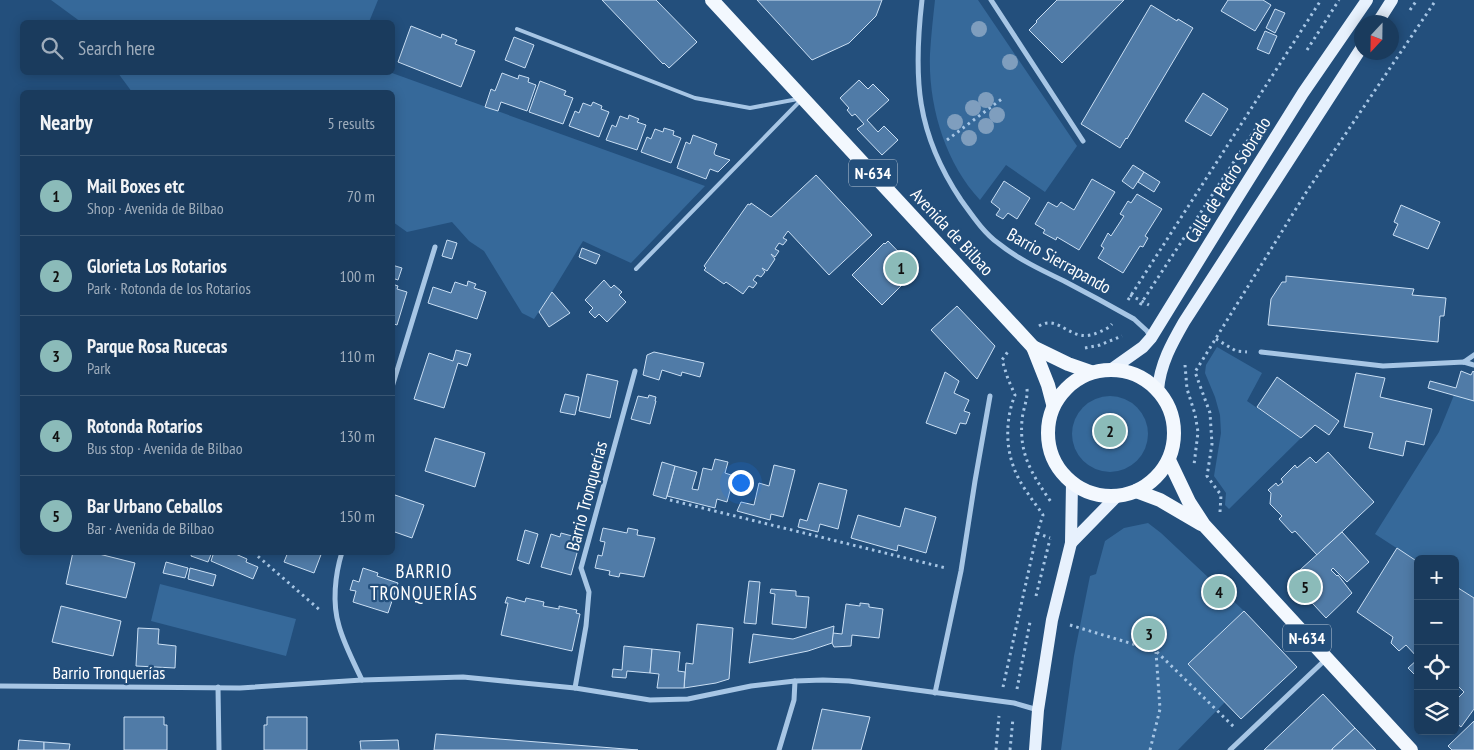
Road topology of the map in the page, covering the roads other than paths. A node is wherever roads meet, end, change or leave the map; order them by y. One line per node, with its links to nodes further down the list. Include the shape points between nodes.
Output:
1 (712, 0): 9 (highway, Avenida de Bilbao / N-634)
2 (922, 0): 13 (street, Barrio Sierrapando, via 918,90 923,118 946,178 980,226 996,242 1022,260 1134,319)
3 (991, 0): 10 (street)
4 (1367, 0): 13 (main road, Calle de Pedro Sobrado, via 1303,94)
5 (1392, 0): 6 (main road)
6 (1382, 15)
7 (517, 29): 9 (lane, via 695,98 750,108)
8 (1354, 59): 23 (main road, via 1184,322 1161,369)
9 (803, 98): 12 (lane); 14 (highway, Avenida de Bilbao / N-634)
10 (1083, 141)
11 (435, 247): 22 (street)
12 (636, 269)
13 (1151, 338): 19 (main road, Calle de Pedro Sobrado)
14 (1033, 347): 21 (highway, Avenida de Bilbao / N-634); 25 (highway, Avenida de Bilbao / N-634)
15 (1261, 352): 17 (street, via 1383,366)
16 (1474, 355): 17 (street)
17 (1464, 362): 18 (street)
18 (1474, 365)
19 (1112, 369): 21 (highway, N-634); 23 (highway, N-634, via 1129,371)
20 (635, 371): 38 (street, Barrio Tronquerías, via 581,568 589,592)
21 (1091, 372): 25 (highway, N-634, via 1076,379)
22 (395, 377)
23 (1158, 390): 26 (highway, N-634, via 1174,423 1174,442)
24 (990, 396): 39 (street, via 962,571)
25 (1053, 404): 27 (highway, N-634, via 1047,425 1049,447 1057,467)
26 (1169, 460): 28 (highway, N-634, via 1150,484); 30 (highway, N-634)
27 (1072, 483): 29 (highway, N-634, via 1101,496); 31 (main road)
28 (1136, 491): 29 (highway, N-634); 30 (highway, N-634, via 1160,500)
29 (1117, 496): 31 (main road)
30 (1204, 525): 33 (highway, N-634)
31 (1071, 542): 40 (main road, via 1052,620)
32 (341, 555): 34 (street, via 335,594 339,625)
33 (1326, 659): 44 (street); 45 (highway, N-634)
34 (362, 680): 37 (street, Barrio Tronquerías, via 249,688); 38 (street, Barrio Tronquerías, via 463,678)
35 (795, 681): 38 (street, Barrio Tronquerías, via 688,699 650,700); 39 (street, Barrio Tronquerías, via 848,681); 42 (street, via 794,700)
36 (0, 686): 37 (street, Barrio Tronquerías)
37 (218, 687): 41 (street)
38 (575, 688)
39 (935, 693): 40 (street, Barrio Tronquerías, via 1014,703)
40 (1038, 710): 43 (main road)
41 (218, 750)
42 (779, 750)
43 (1035, 750)
44 (1230, 750)
45 (1412, 750)

